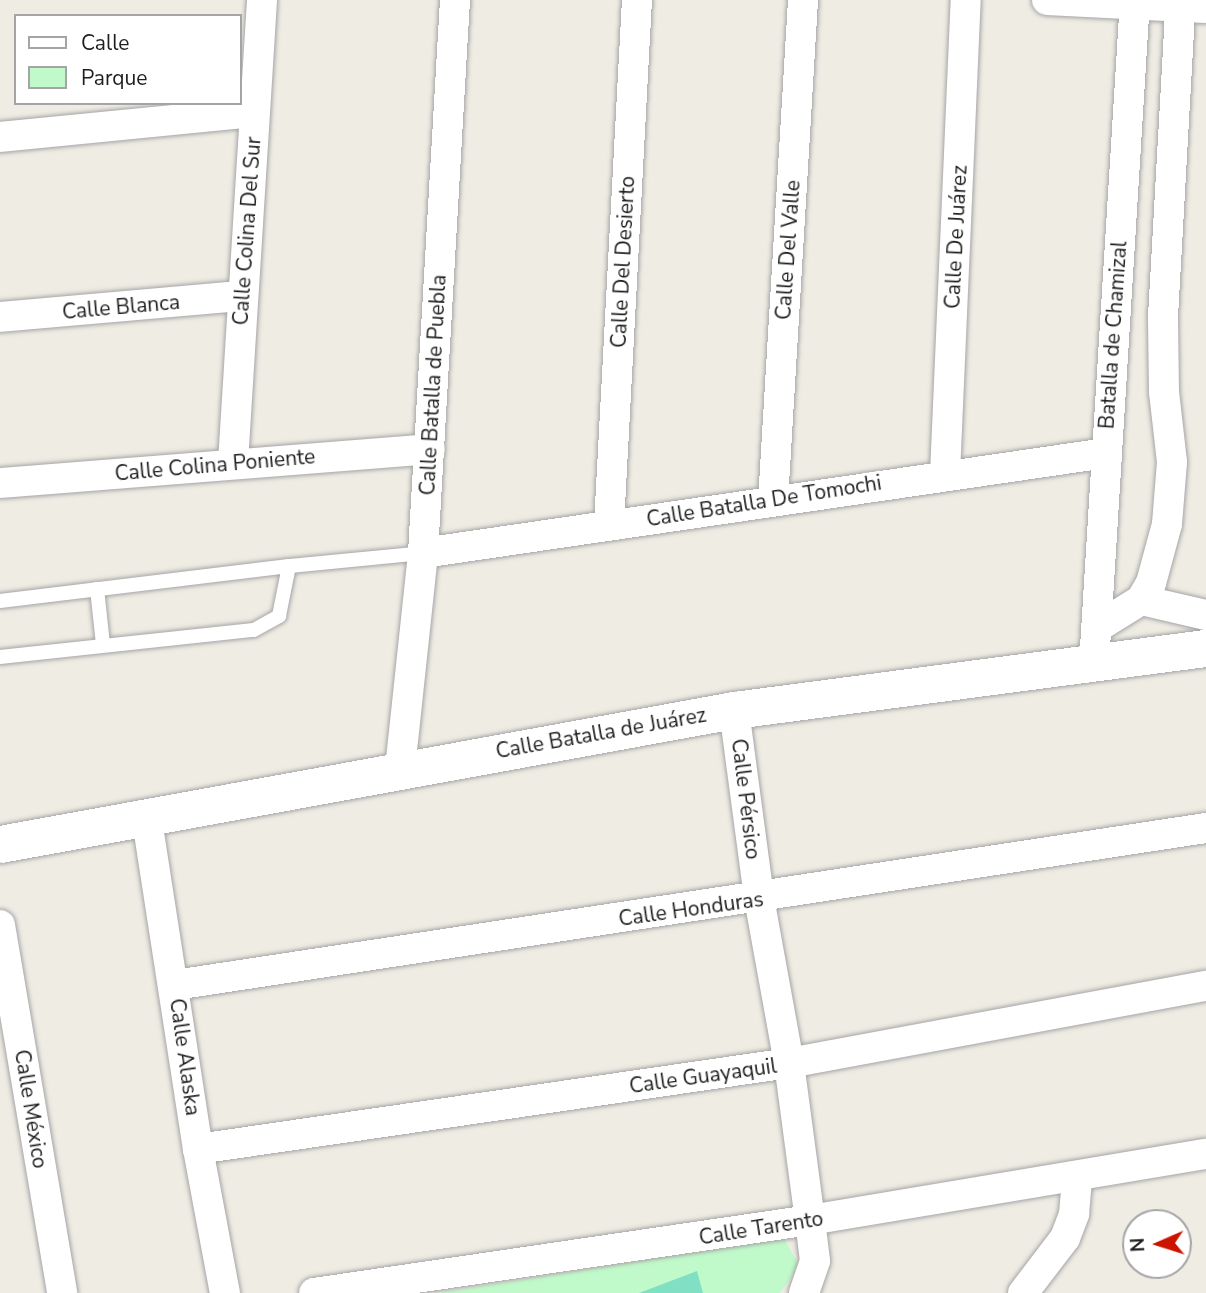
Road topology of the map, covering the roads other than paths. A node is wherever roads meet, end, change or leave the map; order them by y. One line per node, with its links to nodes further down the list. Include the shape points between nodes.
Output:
1 (262, 0): 9 (street, Calle Colina Del Sur)
2 (455, 0): 13 (street, Calle Batalla de Puebla)
3 (637, 0): 19 (street, Calle Del Desierto)
4 (803, 0): 18 (street, Calle Del Valle)
5 (967, 0): 16 (street, Calle De Juárez)
6 (1047, 0): 7 (street)
7 (1135, 3): 8 (street); 14 (street, Batalla de Chamizal)
8 (1189, 5): 23 (street, via 1163,317 1171,487 1161,550)
9 (254, 112): 10 (street); 11 (street, Calle Colina Del Sur)
10 (0, 137)
11 (242, 296): 12 (street, Calle Blanca); 15 (street, Calle Colina Del Sur)
12 (0, 317)
13 (430, 449): 15 (street, Calle Colina Poniente); 20 (street, Calle Batalla de Puebla)
14 (1106, 453): 16 (street, Calle Batalla De Tomochi); 26 (street, Batalla de Chamizal)
15 (233, 462): 17 (street, Calle Colina Poniente)
16 (945, 474): 18 (street, Calle Batalla De Tomochi)
17 (0, 483)
18 (773, 501): 19 (street, Calle Batalla De Tomochi)
19 (609, 525): 20 (street, Calle Batalla De Tomochi)
20 (424, 553): 21 (lane); 32 (street, Calle Batalla de Puebla)
21 (289, 566): 22 (lane); 27 (lane, via 279,616 268,626)
22 (97, 589): 24 (lane); 27 (lane)
23 (1140, 600): 25 (street); 26 (street)
24 (0, 601)
25 (1206, 615)
26 (1096, 628): 30 (street, Batalla de Chamizal)
27 (103, 644): 29 (lane)
28 (1206, 648): 30 (street, Calle Batalla de Juárez)
29 (0, 657)
30 (1094, 664): 31 (street, Calle Batalla de Juárez)
31 (734, 710): 32 (street, Calle Batalla de Juárez); 36 (street, Calle Pérsico)
32 (400, 769): 33 (street, Calle Batalla de Juárez)
33 (147, 820): 35 (street, Calle Batalla de Juárez); 38 (street, Calle Alaska)
34 (1206, 828): 36 (street, Calle Honduras)
35 (0, 844)
36 (759, 898): 38 (street, Calle Honduras); 40 (street, Calle Pérsico)
37 (0, 925): 45 (street, Calle México)
38 (175, 985): 41 (street, Calle Alaska)
39 (1206, 986): 40 (street, Calle Guayaquil)
40 (789, 1063): 41 (street, Calle Guayaquil); 44 (street, Calle Pérsico)
41 (198, 1149): 46 (street, Calle Alaska)
42 (1206, 1154): 43 (street, Calle Tarento)
43 (1077, 1177): 44 (street, Calle Tarento); 49 (street, via 1074,1214 1065,1238)
44 (810, 1220): 47 (street, Calle Tarento); 48 (street, Calle Pérsico, via 815,1261)
45 (62, 1293)
46 (225, 1293)
47 (314, 1293)
48 (804, 1293)
49 (1023, 1293)

